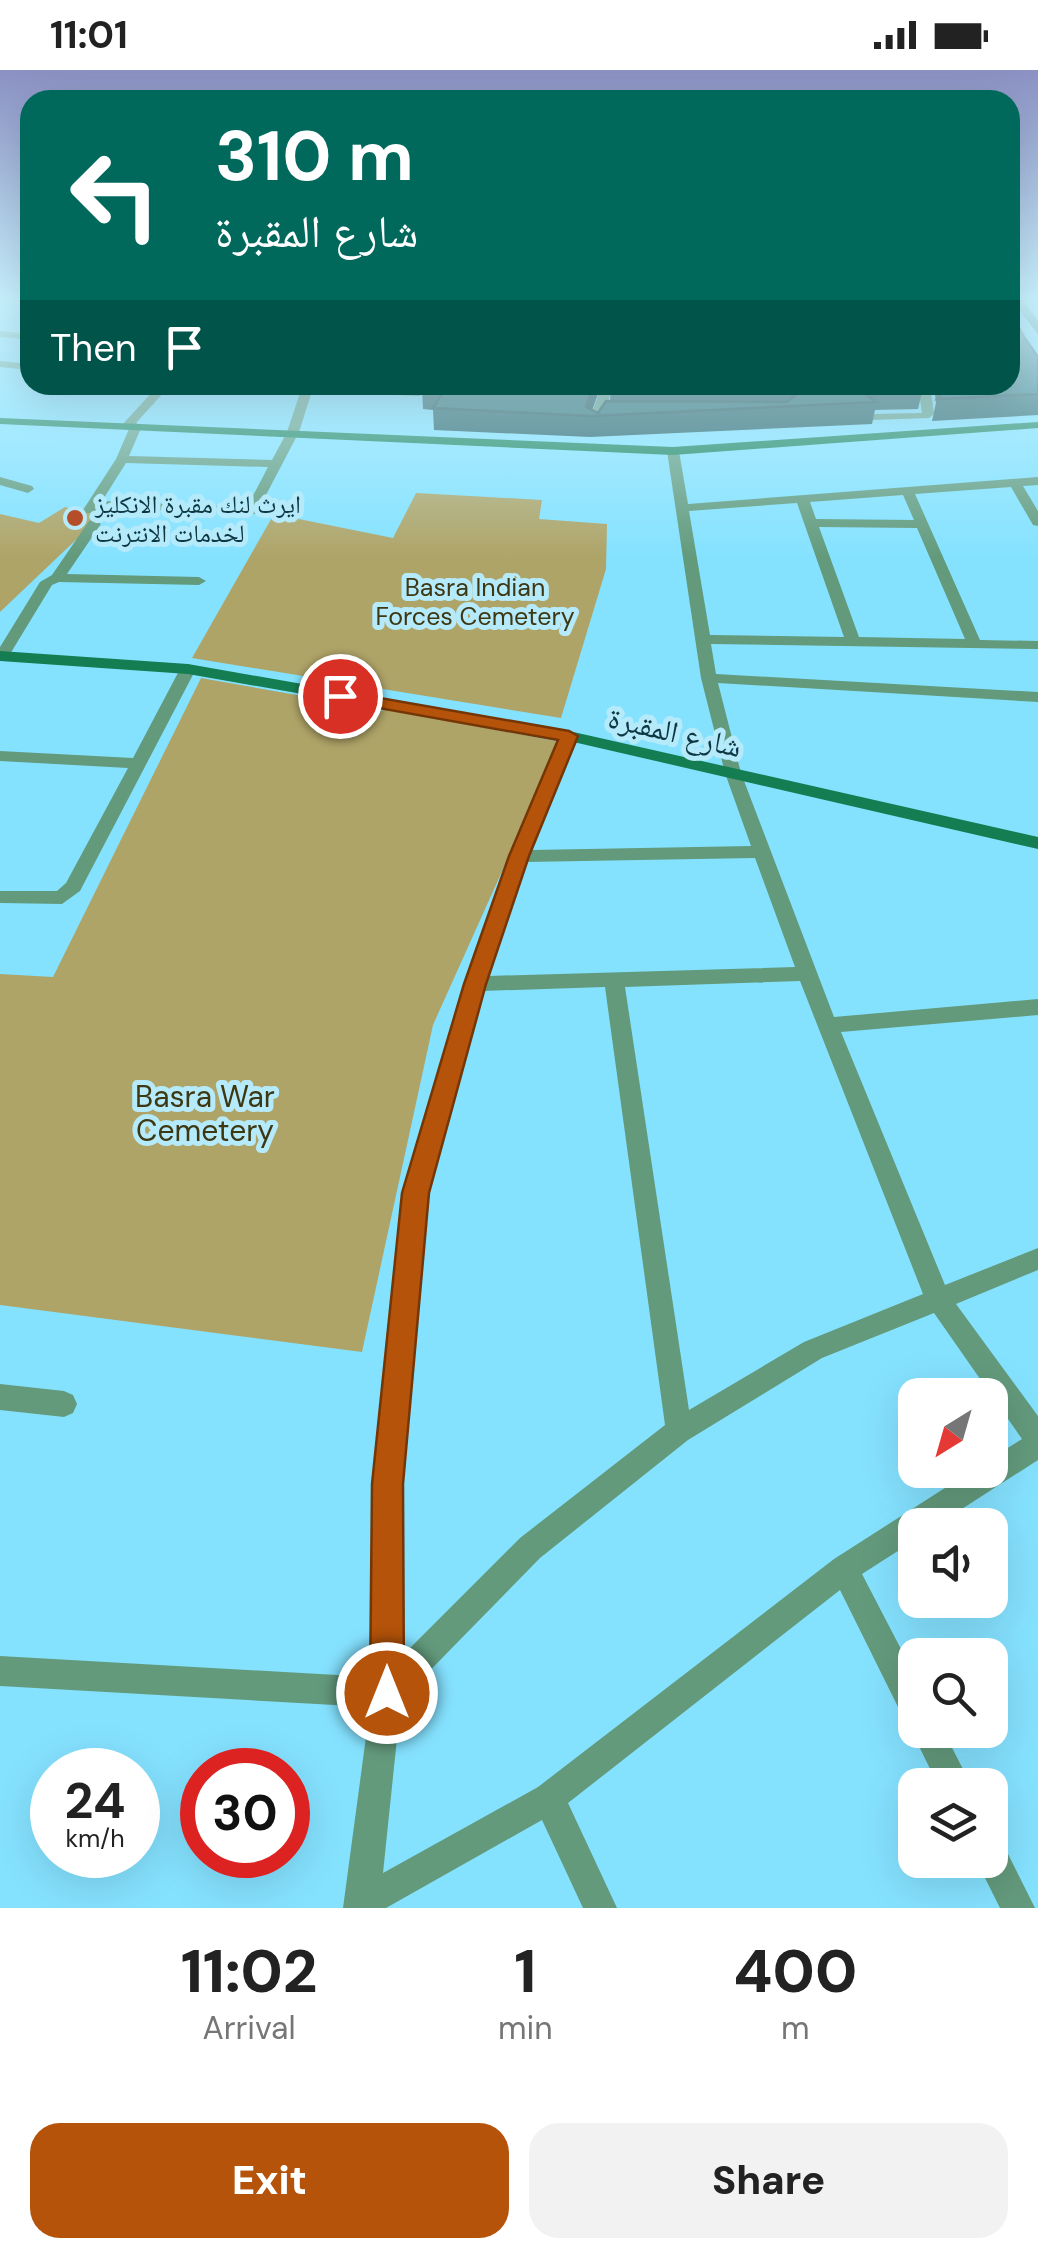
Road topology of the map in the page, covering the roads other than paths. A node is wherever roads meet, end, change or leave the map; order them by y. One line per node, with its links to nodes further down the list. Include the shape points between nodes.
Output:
1 (157, 395): 9 (street)
2 (305, 395): 10 (street)
3 (605, 395): 5 (street, via 596,422)
4 (925, 395): 6 (street, via 925,416)
5 (613, 415)
6 (870, 417)
7 (0, 421): 9 (street)
8 (1038, 425): 11 (street)
9 (132, 426): 10 (street); 12 (street)
10 (293, 432): 11 (street); 13 (street)
11 (673, 451): 20 (street)
12 (122, 458): 13 (street); 21 (street)
13 (277, 464): 21 (street, via 256,507 242,513)
14 (1038, 480): 16 (street)
15 (0, 482): 17 (street)
16 (1014, 482): 18 (street); 22 (street)
17 (28, 489)
18 (907, 490): 19 (street); 24 (street)
19 (802, 498): 20 (street); 23 (street)
20 (681, 508): 27 (street)
21 (92, 512): 25 (street)
22 (1038, 522)
23 (811, 523): 24 (street); 28 (street)
24 (922, 524): 29 (street)
25 (57, 578): 26 (street); 31 (street, via 47,582)
26 (199, 581)
27 (702, 639): 28 (street); 33 (street)
28 (853, 642): 29 (street)
29 (974, 644): 30 (street)
30 (1038, 645)
31 (1, 656): 32 (street, شارع المقبرة)
32 (188, 669): 35 (street, شارع المقبرة); 37 (street)
33 (709, 678): 34 (street); 38 (street)
34 (1038, 697)
35 (569, 736): 38 (street, شارع المقبرة); 41 (street)
36 (0, 756): 37 (street)
37 (138, 763): 42 (street, via 62,898)
38 (733, 773): 39 (street, شارع المقبرة); 40 (street)
39 (1038, 843)
40 (763, 852): 41 (street); 43 (street)
41 (519, 856): 45 (street)
42 (0, 898)
43 (807, 974): 44 (street); 47 (street)
44 (614, 978): 45 (street); 52 (street)
45 (475, 984): 57 (street, via 416,1193 388,1484)
46 (1038, 1007): 47 (street)
47 (827, 1025): 49 (street)
48 (1038, 1259): 49 (street)
49 (937, 1297): 52 (street, via 814,1350); 53 (street)
50 (0, 1396): 51 (street)
51 (64, 1404)
52 (679, 1431): 57 (street, via 530,1548)
53 (1038, 1441): 54 (street)
54 (844, 1569): 56 (street); 58 (street)
55 (0, 1671): 57 (street)
56 (898, 1675)
57 (387, 1693): 60 (street)
58 (549, 1798): 60 (street); 61 (street)
59 (1002, 1878): 62 (street)
60 (360, 1906)
61 (600, 1908)
62 (1018, 1908)

